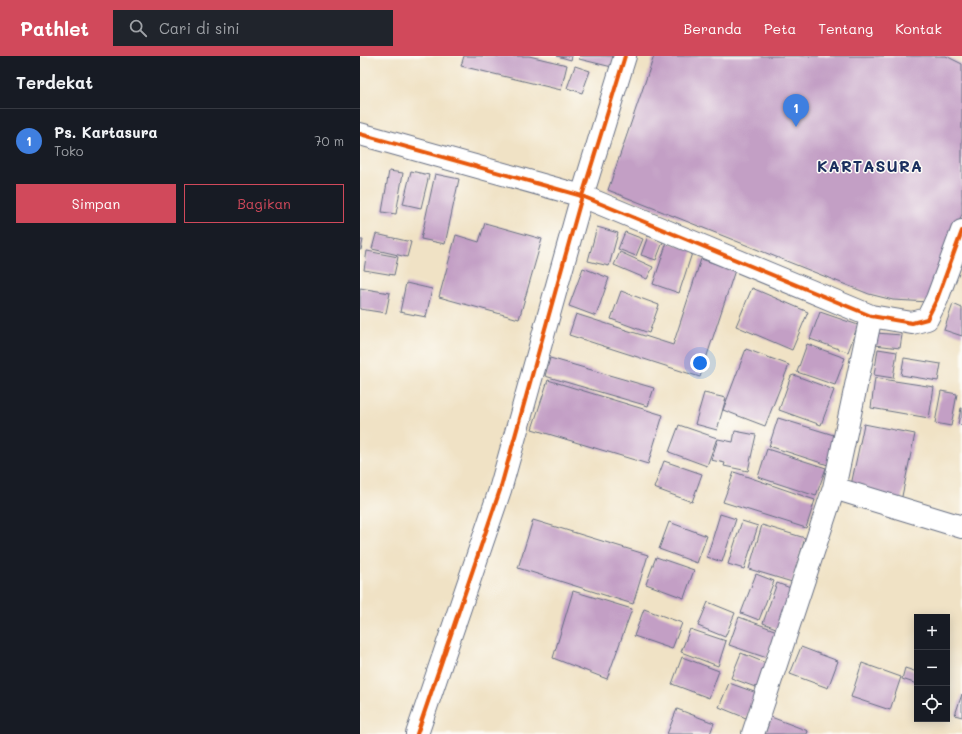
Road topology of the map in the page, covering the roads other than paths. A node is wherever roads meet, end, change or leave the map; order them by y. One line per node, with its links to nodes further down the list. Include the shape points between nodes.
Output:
1 (625, 56): 3 (street)
2 (360, 134): 3 (street)
3 (582, 196): 5 (street); 8 (street, via 500,490)
4 (962, 231): 5 (street, via 927,320 912,323)
5 (871, 316): 6 (street)
6 (834, 488): 7 (street); 9 (street)
7 (962, 527)
8 (417, 734)
9 (753, 734)

